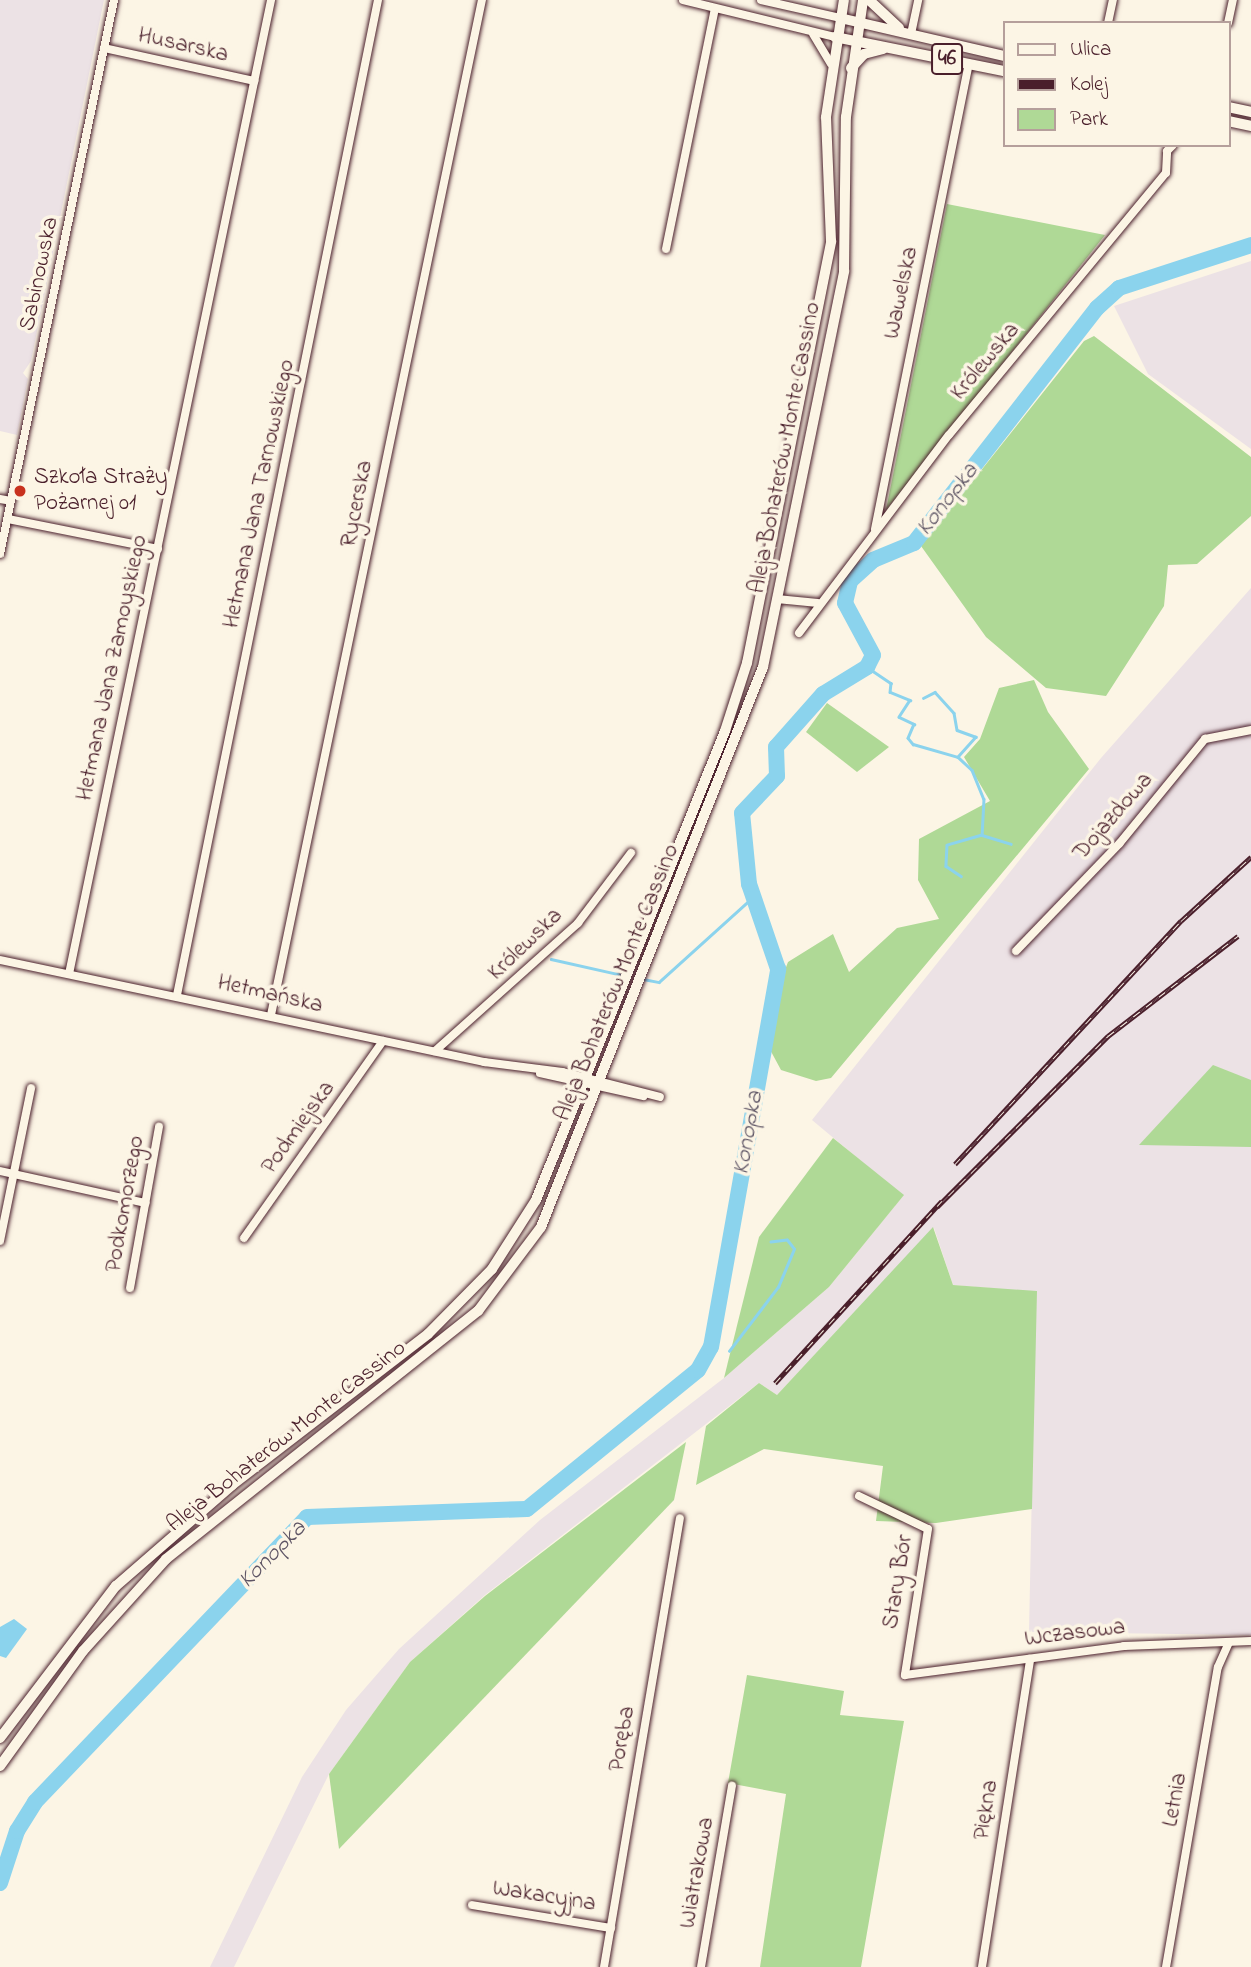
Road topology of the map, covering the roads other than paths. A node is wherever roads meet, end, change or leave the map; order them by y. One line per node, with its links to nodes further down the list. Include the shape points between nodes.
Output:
1 (114, 0): 22 (street, Sabinowska)
2 (271, 0): 29 (street, Hetmana Jana Zamoyskiego)
3 (378, 0): 50 (street, Hetmana Jana Tarnowskiego)
4 (482, 0): 51 (street, Rycerska)
5 (683, 0): 13 (street)
6 (761, 0): 14 (street)
7 (844, 0): 14 (main road, Aleja Bohaterów Monte Cassino)
8 (863, 0): 17 (main road, Aleja Bohaterów Monte Cassino)
9 (869, 0): 19 (main road, via 882,18)
10 (918, 0): 19 (street)
11 (1113, 0): 15 (street)
12 (1233, 0): 16 (street)
13 (715, 9): 18 (street); 35 (street)
14 (840, 18): 17 (main road); 20 (main road, Aleja Bohaterów Monte Cassino)
15 (1108, 21)
16 (1228, 21)
17 (857, 23): 19 (main road, 46); 21 (main road, Aleja Bohaterów Monte Cassino)
18 (808, 30): 20 (street); 25 (street, via 824,44)
19 (911, 34): 24 (main road, 46)
20 (835, 37): 21 (main road, 46); 25 (main road, Aleja Bohaterów Monte Cassino)
21 (853, 41): 23 (main road, 46); 27 (main road, Aleja Bohaterów Monte Cassino)
22 (104, 48): 29 (street, Husarska); 37 (street, Sabinowska)
23 (890, 48): 26 (main road, 46); 27 (main road, via 864,54)
24 (1002, 56)
25 (831, 64): 54 (main road, Aleja Bohaterów Monte Cassino, via 826,117 831,241 752,638 726,731)
26 (969, 64): 28 (main road, 46); 39 (street, Wawelska)
27 (850, 68): 42 (main road, Aleja Bohaterów Monte Cassino, via 844,271)
28 (1002, 71)
29 (254, 81): 40 (street, Hetmana Jana Zamoyskiego)
30 (1230, 107): 31 (main road)
31 (1251, 112)
32 (1230, 121): 33 (main road)
33 (1251, 126)
34 (1171, 147): 39 (street, Królewska, via 1166,173)
35 (666, 249)
36 (0, 499): 37 (street)
37 (12, 501): 38 (street, Sabinowska)
38 (8, 519): 40 (street); 41 (street, Sabinowska)
39 (875, 532): 43 (street, Królewska)
40 (158, 549): 49 (street, Hetmana Jana Zamoyskiego)
41 (0, 554)
42 (777, 599): 43 (street); 55 (main road, Aleja Bohaterów Monte Cassino, via 744,724)
43 (818, 603): 44 (street, Królewska)
44 (799, 633)
45 (1251, 730): 47 (street, Dojazdowa, via 1205,739 1119,844)
46 (631, 853): 53 (street, Królewska, via 578,923)
47 (1016, 951)
48 (0, 960): 49 (street, Hetmańska)
49 (69, 974): 50 (street, Hetmańska)
50 (177, 995): 51 (street, Hetmańska)
51 (271, 1015): 52 (street, Hetmańska)
52 (383, 1041): 53 (street, Hetmańska); 61 (street, Podmiejska)
53 (435, 1051): 54 (street, Hetmańska)
54 (585, 1082): 55 (street, Hetmańska); 70 (main road, Aleja Bohaterów Monte Cassino, via 536,1200 466,1299 156,1547 70,1640)
55 (599, 1086): 55 (street, Hetmańska, via 660,1097); 71 (main road, Aleja Bohaterów Monte Cassino, via 541,1227 478,1311 166,1559 83,1651)
56 (31, 1088): 59 (street)
57 (159, 1127): 60 (street, Podkomorzego)
58 (0, 1171): 59 (street)
59 (14, 1174): 60 (street); 62 (street)
60 (146, 1203): 63 (street, Podkomorzego)
61 (244, 1238)
62 (0, 1241)
63 (130, 1288)
64 (859, 1496): 69 (street, Stary Bór, via 928,1529)
65 (680, 1518): 74 (street, Poręba)
66 (1229, 1642): 67 (street, Wczasowa); 68 (street, Wczasowa, via 1124,1646); 78 (street, Letnia, via 1218,1667)
67 (1251, 1642)
68 (1030, 1659): 69 (street, Wczasowa); 77 (street, Piękna)
69 (905, 1675)
70 (0, 1738)
71 (0, 1766)
72 (732, 1786): 76 (street, Wiatrakowa)
73 (472, 1905): 74 (street, Wakacyjna)
74 (611, 1928): 75 (street, Poręba)
75 (604, 1967)
76 (701, 1967)
77 (982, 1967)
78 (1166, 1967)

